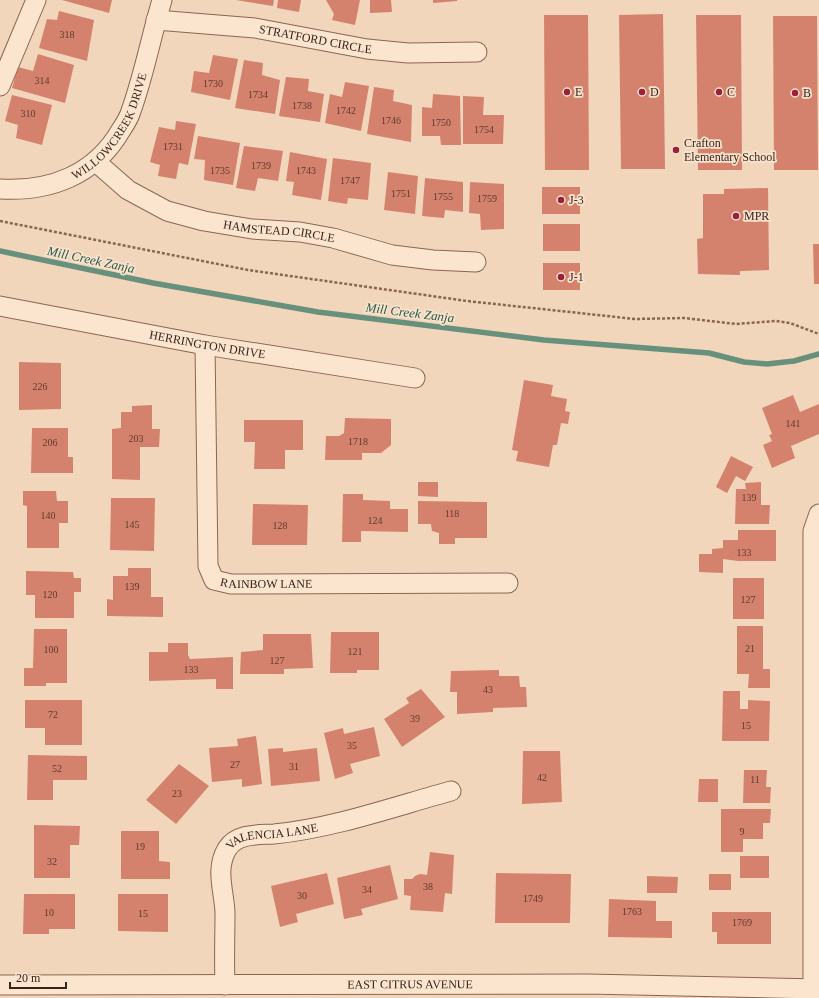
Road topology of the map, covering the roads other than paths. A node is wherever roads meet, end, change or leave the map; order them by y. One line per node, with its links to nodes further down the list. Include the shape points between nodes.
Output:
1 (36, 0): 5 (street)
2 (162, 0): 3 (street, WILLOWCREEK DRIVE)
3 (156, 20): 4 (street, STRATFORD CIRCLE, via 255,28 367,49 408,53); 6 (street, WILLOWCREEK DRIVE, via 131,113 116,138)
4 (477, 52)
5 (0, 86)
6 (96, 162): 7 (street, WILLOWCREEK DRIVE, via 65,180 34,189); 8 (street, HAMSTEAD CIRCLE, via 128,190 167,211 204,221 252,229 300,232 333,238 392,255)
7 (0, 189)
8 (476, 262)
9 (0, 306): 10 (street, HERRINGTON DRIVE)
10 (205, 345): 11 (street, HERRINGTON DRIVE); 13 (street, RAINBOW LANE, via 208,566 214,580 231,584)
11 (415, 378)
12 (819, 514): 17 (street, via 813,531)
13 (508, 583)
14 (451, 791): 16 (street, VALENCIA LANE, via 351,819 273,834 253,834 239,839 227,848 221,863 220,878 225,910)
15 (0, 985): 16 (street, EAST CITRUS AVENUE)
16 (225, 985): 17 (street, EAST CITRUS AVENUE, via 587,984)
17 (816, 989)

